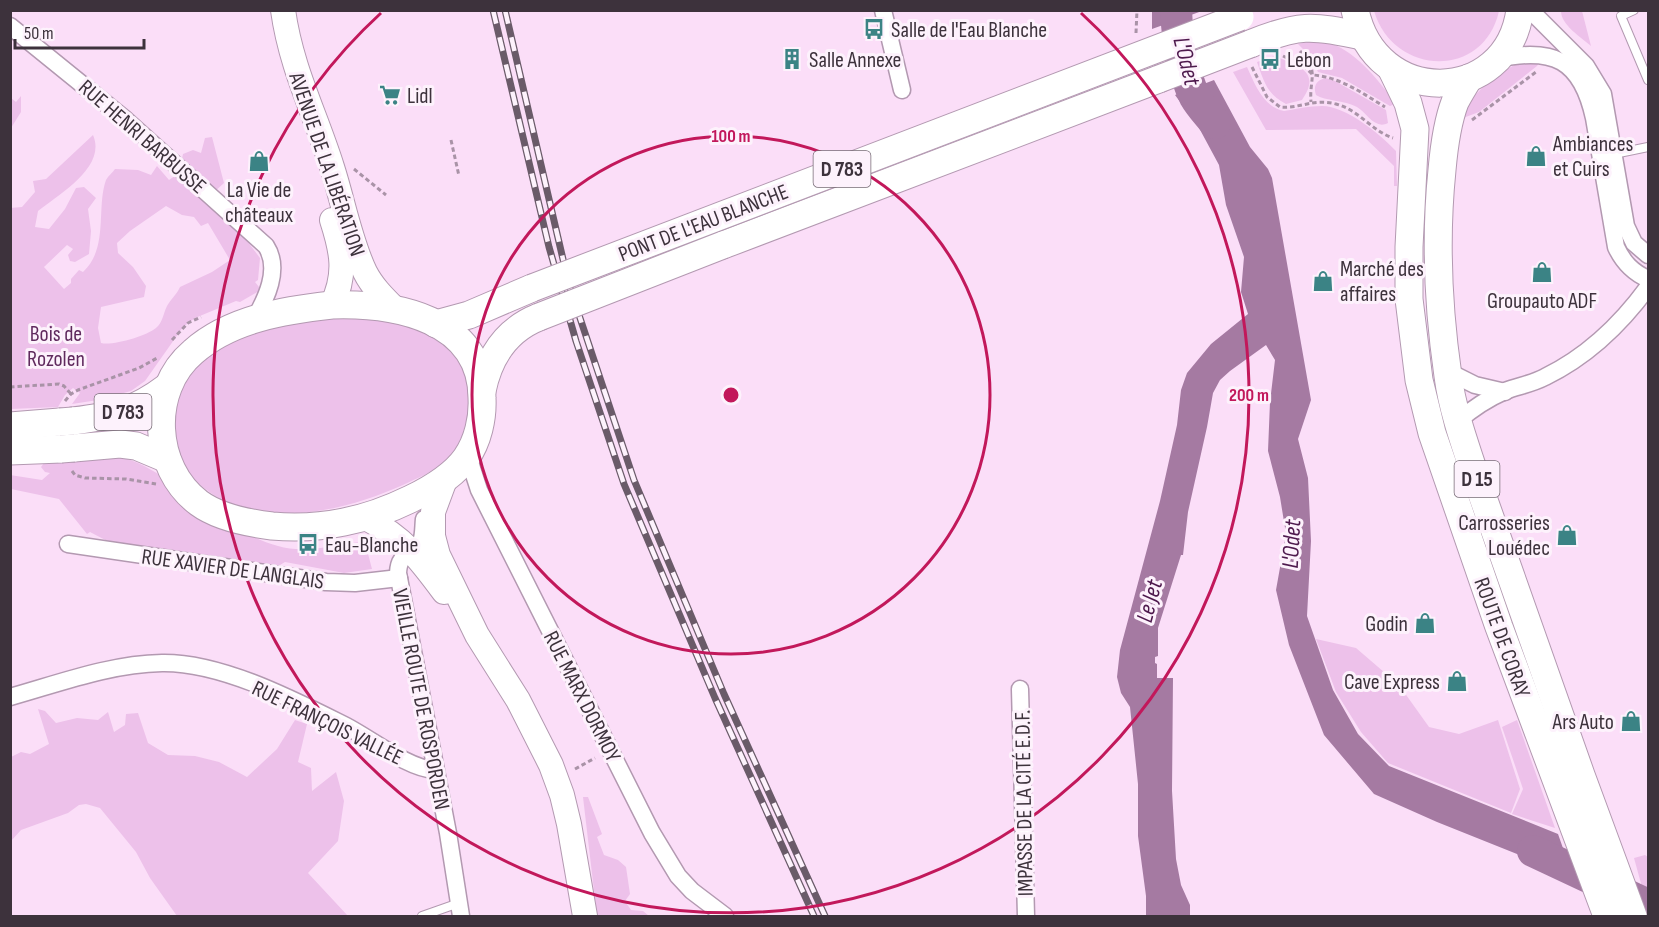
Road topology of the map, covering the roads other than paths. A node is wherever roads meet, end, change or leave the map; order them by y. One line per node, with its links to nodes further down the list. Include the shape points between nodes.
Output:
1 (273, 10): 18 (main road, AVENUE DE LA LIBÉRATION, via 284,79)
2 (284, 10): 18 (main road, AVENUE DE LA LIBÉRATION, via 288,41)
3 (883, 10): 15 (street)
4 (1355, 10): 10 (main road)
5 (1520, 10): 11 (main road, via 1514,34)
6 (1530, 10): 17 (street, via 1598,83 1606,105)
7 (1634, 10): 14 (lane, via 1621,16)
8 (1249, 14): 27 (main road, PONT DE L'EAU BLANCHE / D 783, bridge, via 469,315)
9 (10, 26): 26 (street, RUE HENRI BARBUSSE, via 126,120 266,246 270,252 271,281)
10 (1362, 36): 12 (main road); 30 (main road, PONT DE L'EAU BLANCHE / D 783, bridge, via 1298,28 1250,55 539,317 502,342 489,364)
11 (1497, 59): 13 (main road); 17 (street, via 1542,54 1569,68 1582,82)
12 (1392, 70): 13 (main road, via 1433,84); 48 (main road, ROUTE DE CORAY / D 15, via 1415,129 1409,299 1416,363 1432,433)
13 (1469, 78): 28 (main road, ROUTE DE CORAY / D 15, via 1455,102 1440,192 1439,284)
14 (1648, 80)
15 (902, 90)
16 (1648, 147): 17 (lane)
17 (1607, 154): 19 (street, via 1626,226 1634,243); 20 (street, via 1616,247 1633,271)
18 (321, 158): 22 (main road, AVENUE DE LA LIBÉRATION, via 341,254 340,287); 24 (main road, AVENUE DE LA LIBÉRATION, via 365,271)
19 (1648, 255)
20 (1648, 279)
21 (1648, 287): 25 (street)
22 (332, 305): 24 (main road); 26 (main road)
23 (1648, 305): 25 (street)
24 (394, 308): 27 (main road)
25 (1625, 316): 31 (street, via 1603,338 1563,367)
26 (254, 320): 29 (main road, via 220,334 192,352)
27 (436, 324): 30 (main road, via 451,332 470,353)
28 (1447, 370): 31 (street, via 1476,385); 32 (main road, ROUTE DE CORAY / D 15)
29 (167, 387): 33 (main road, D 783, via 151,399 108,417); 36 (main road, via 161,428)
30 (482, 391): 35 (main road, via 481,421)
31 (1505, 392): 32 (street)
32 (1458, 421): 53 (main road, ROUTE DE CORAY / D 15)
33 (10, 426)
34 (10, 452): 36 (main road, D 783, via 69,456 128,445)
35 (468, 456): 37 (main road); 51 (street, RUE MARX DORMOY, via 478,490 652,833 678,876)
36 (167, 459): 39 (main road, via 178,482 197,502 234,518 297,526)
37 (446, 477): 38 (main road); 43 (main road, via 433,512 433,536 438,555)
38 (423, 491): 39 (main road); 41 (street, VIEILLE ROUTE DE ROSPORDEN, via 422,538)
39 (364, 517): 41 (main road, via 395,535)
40 (68, 544): 42 (street, RUE XAVIER DE LANGLAIS, via 326,582)
41 (413, 552): 42 (street, VIEILLE ROUTE DE ROSPORDEN, via 399,562); 43 (main road)
42 (399, 578): 46 (street, VIEILLE ROUTE DE ROSPORDEN)
43 (477, 635): 50 (main road, via 545,750 569,824)
44 (1020, 689): 52 (street, IMPASSE DE LA CITÉ E.D.F.)
45 (10, 697): 46 (street, RUE FRANÇOIS VALLÉE, via 120,668 181,665 237,677 300,703 419,767)
46 (435, 770): 47 (street, VIEILLE ROUTE DE ROSPORDEN)
47 (460, 910): 49 (lane)
48 (1605, 912)
49 (422, 916)
50 (585, 916)
51 (725, 916)
52 (1026, 916)
53 (1633, 916)

